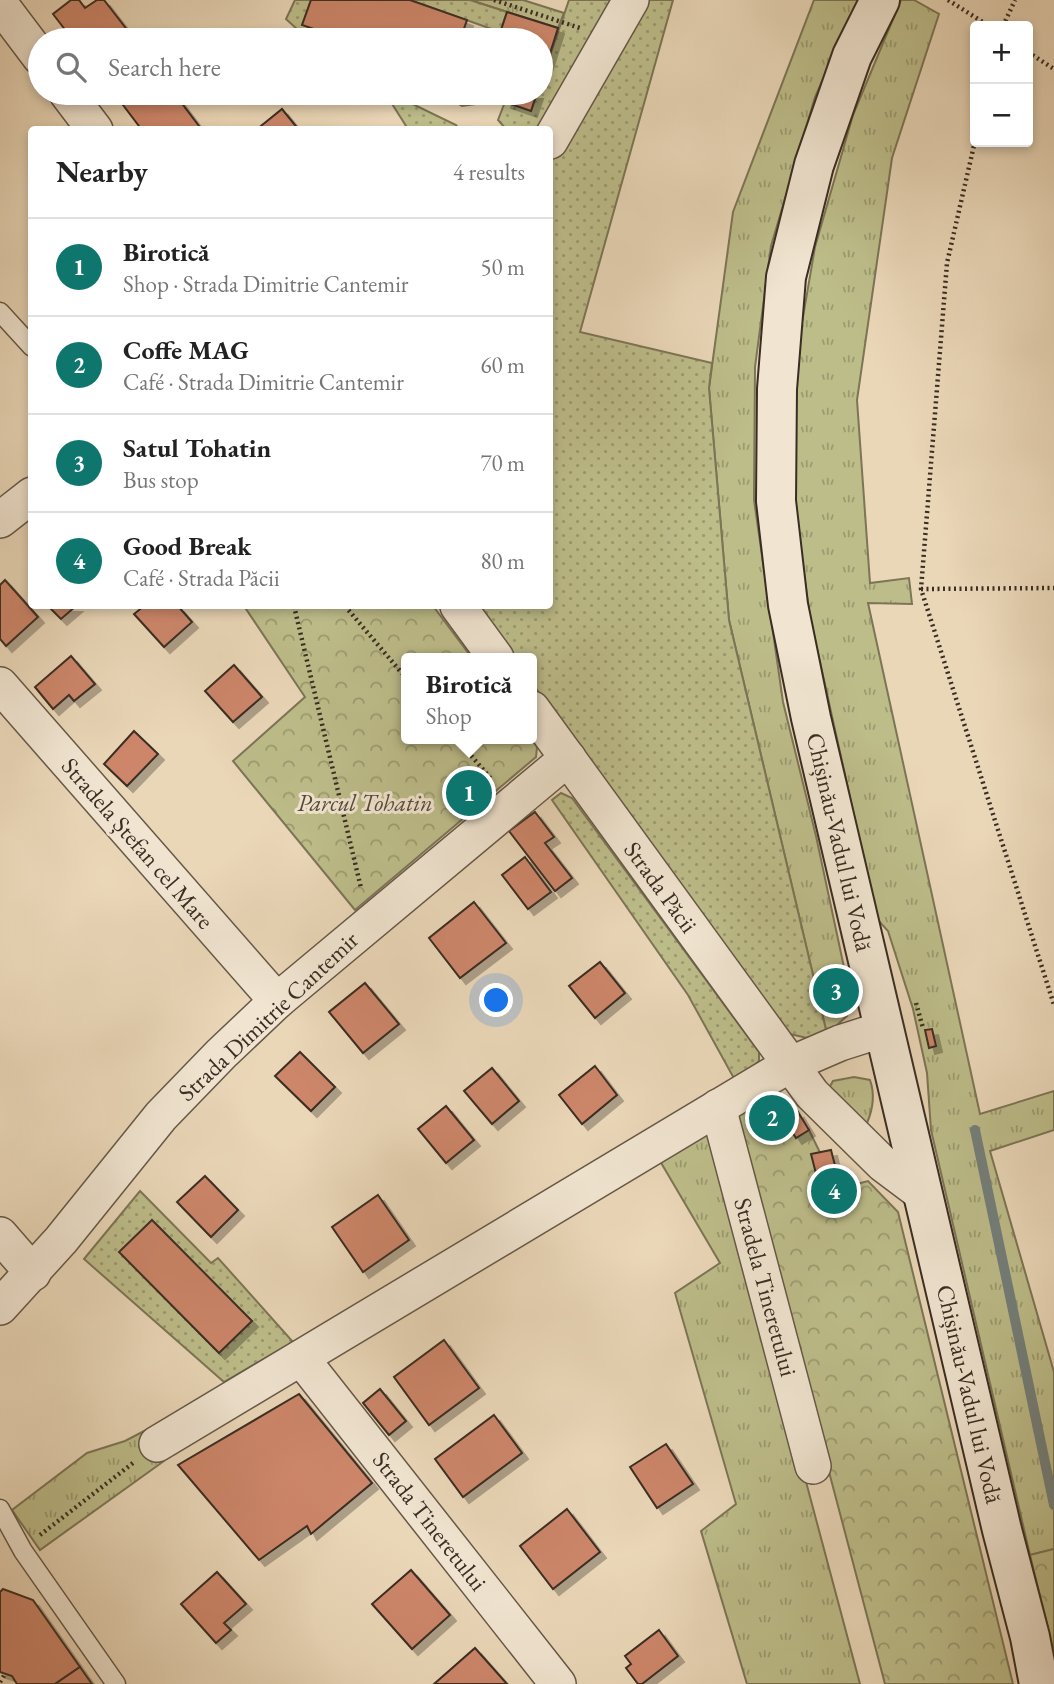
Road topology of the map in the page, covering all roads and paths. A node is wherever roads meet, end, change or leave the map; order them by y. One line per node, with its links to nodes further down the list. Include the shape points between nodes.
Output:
1 (494, 0): 9 (path)
2 (631, 0): 9 (street)
3 (880, 0): 36 (main road, Chișinău-Vadul lui Vodă, via 852,56 814,165 786,277 777,389 776,501 790,618)
4 (948, 0): 7 (path)
5 (1015, 0): 8 (path)
6 (0, 4): 10 (street)
7 (981, 21)
8 (1005, 21)
9 (609, 37): 15 (street)
10 (28, 41)
11 (1033, 55): 12 (path)
12 (1054, 69)
13 (76, 105): 14 (street)
14 (92, 126)
15 (553, 136)
16 (974, 147): 22 (path, via 947,263)
17 (0, 312): 18 (lane)
18 (28, 343)
19 (28, 498): 20 (street)
20 (0, 520)
21 (1054, 588): 22 (path)
22 (920, 589): 35 (path)
23 (295, 609): 33 (path)
24 (348, 609): 27 (path)
25 (460, 609): 26 (street)
26 (492, 653)
27 (401, 672)
28 (0, 685): 34 (street, Stradela Ștefan cel Mare)
29 (537, 716): 31 (street, Strada Păcii)
30 (461, 744): 32 (path)
31 (568, 758): 32 (street, Strada Dimitrie Cantemir); 37 (street, Strada Păcii)
32 (513, 804): 34 (street, Strada Dimitrie Cantemir)
33 (363, 899)
34 (277, 1001): 41 (street, Strada Dimitrie Cantemir, via 161,1116)
35 (1054, 1005)
36 (884, 1029): 37 (street); 39 (main road, Chișinău-Vadul lui Vodă)
37 (789, 1065): 38 (street); 39 (street, Strada Păcii, via 844,1127)
38 (719, 1107): 43 (street); 45 (street, Stradela Tineretului)
39 (923, 1194): 52 (main road, Chișinău-Vadul lui Vodă)
40 (0, 1235): 41 (street)
41 (33, 1273): 42 (street, Strada Dimitrie Cantemir)
42 (0, 1307)
43 (301, 1358): 44 (street); 51 (street, Strada Tineretului)
44 (157, 1444): 47 (path)
45 (813, 1466)
46 (0, 1510): 47 (lane)
47 (23, 1551): 50 (lane)
48 (5, 1674): 49 (path)
49 (0, 1682)
50 (116, 1684)
51 (558, 1684)
52 (1039, 1684)

